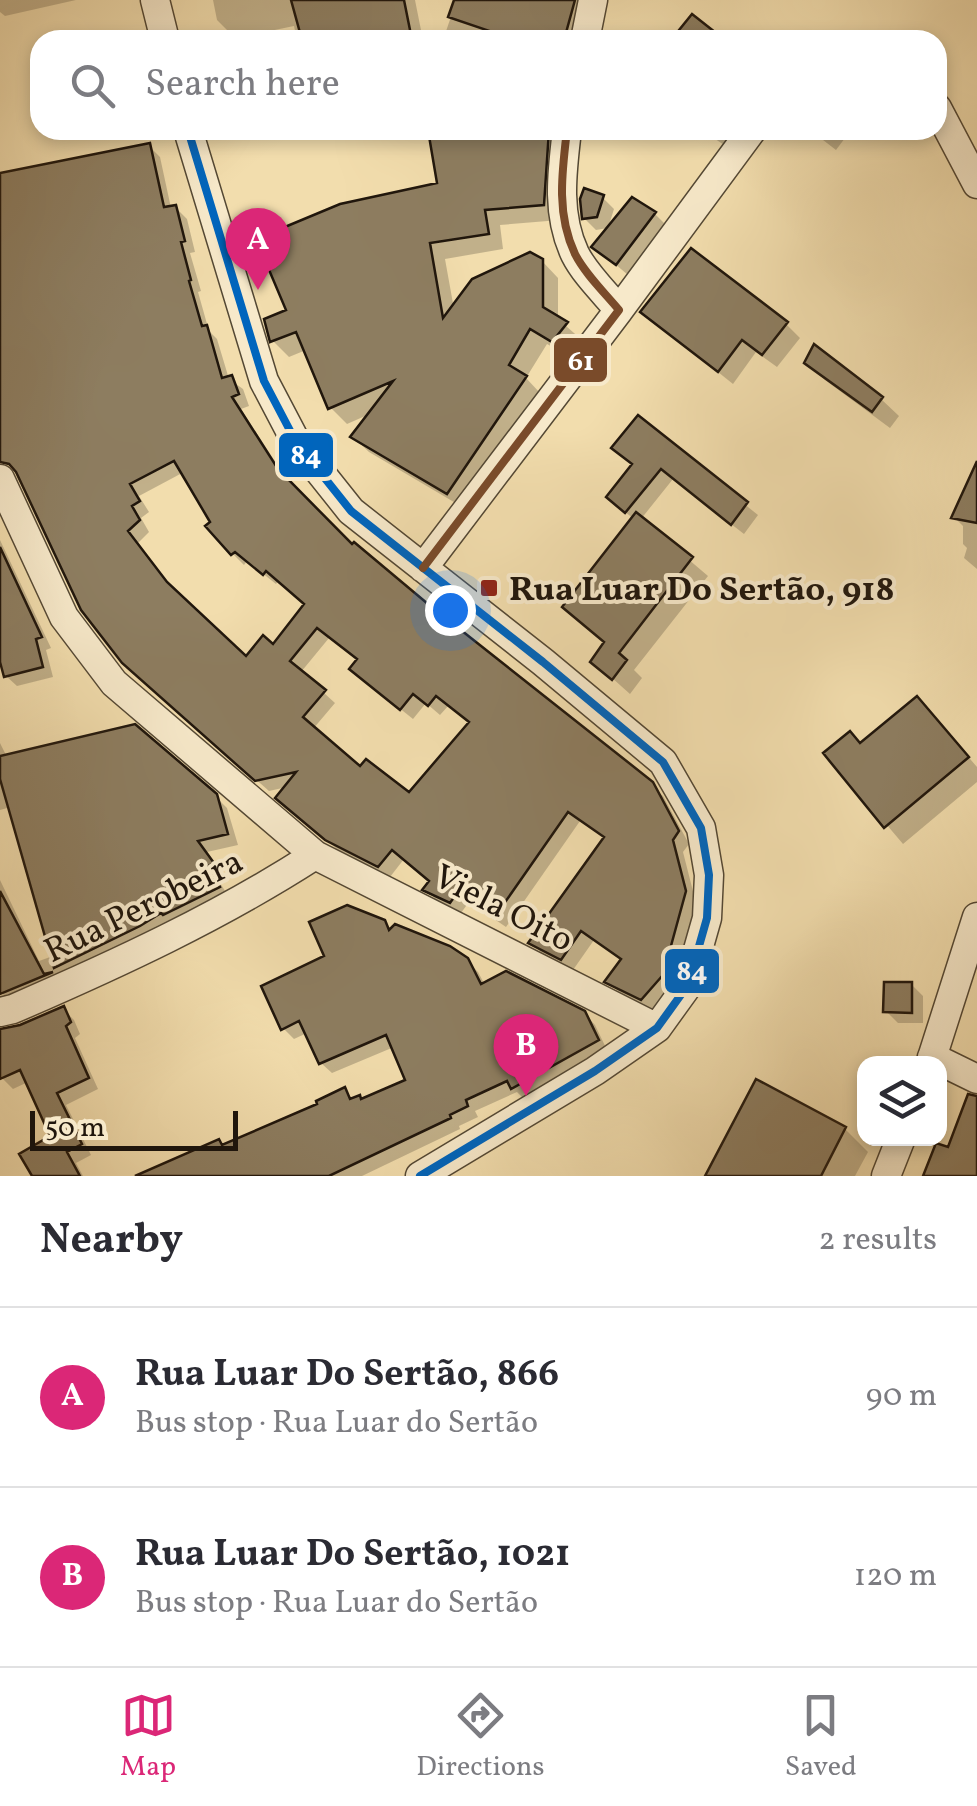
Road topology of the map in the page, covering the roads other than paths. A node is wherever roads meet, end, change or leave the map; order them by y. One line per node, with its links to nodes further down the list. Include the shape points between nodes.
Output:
1 (154, 0): 3 (street)
2 (593, 0): 4 (street)
3 (162, 30)
4 (587, 30)
5 (947, 127): 9 (street)
6 (191, 140): 12 (street, via 264,382 296,442 351,510)
7 (566, 140): 10 (street, via 564,221 576,257)
8 (745, 140): 10 (street)
9 (977, 184)
10 (620, 310): 12 (street)
11 (0, 479): 13 (street, Viela Oito, via 64,617 114,683)
12 (423, 568): 16 (street, via 663,762 701,828 707,918 688,985)
13 (315, 855): 15 (street, Rua Perobeira, via 139,954); 16 (street, Viela Oito)
14 (977, 917): 17 (street)
15 (0, 1012)
16 (658, 1028): 21 (street)
17 (932, 1056)
18 (947, 1067): 19 (street)
19 (977, 1079)
20 (897, 1146): 22 (street)
21 (420, 1176)
22 (886, 1176)

